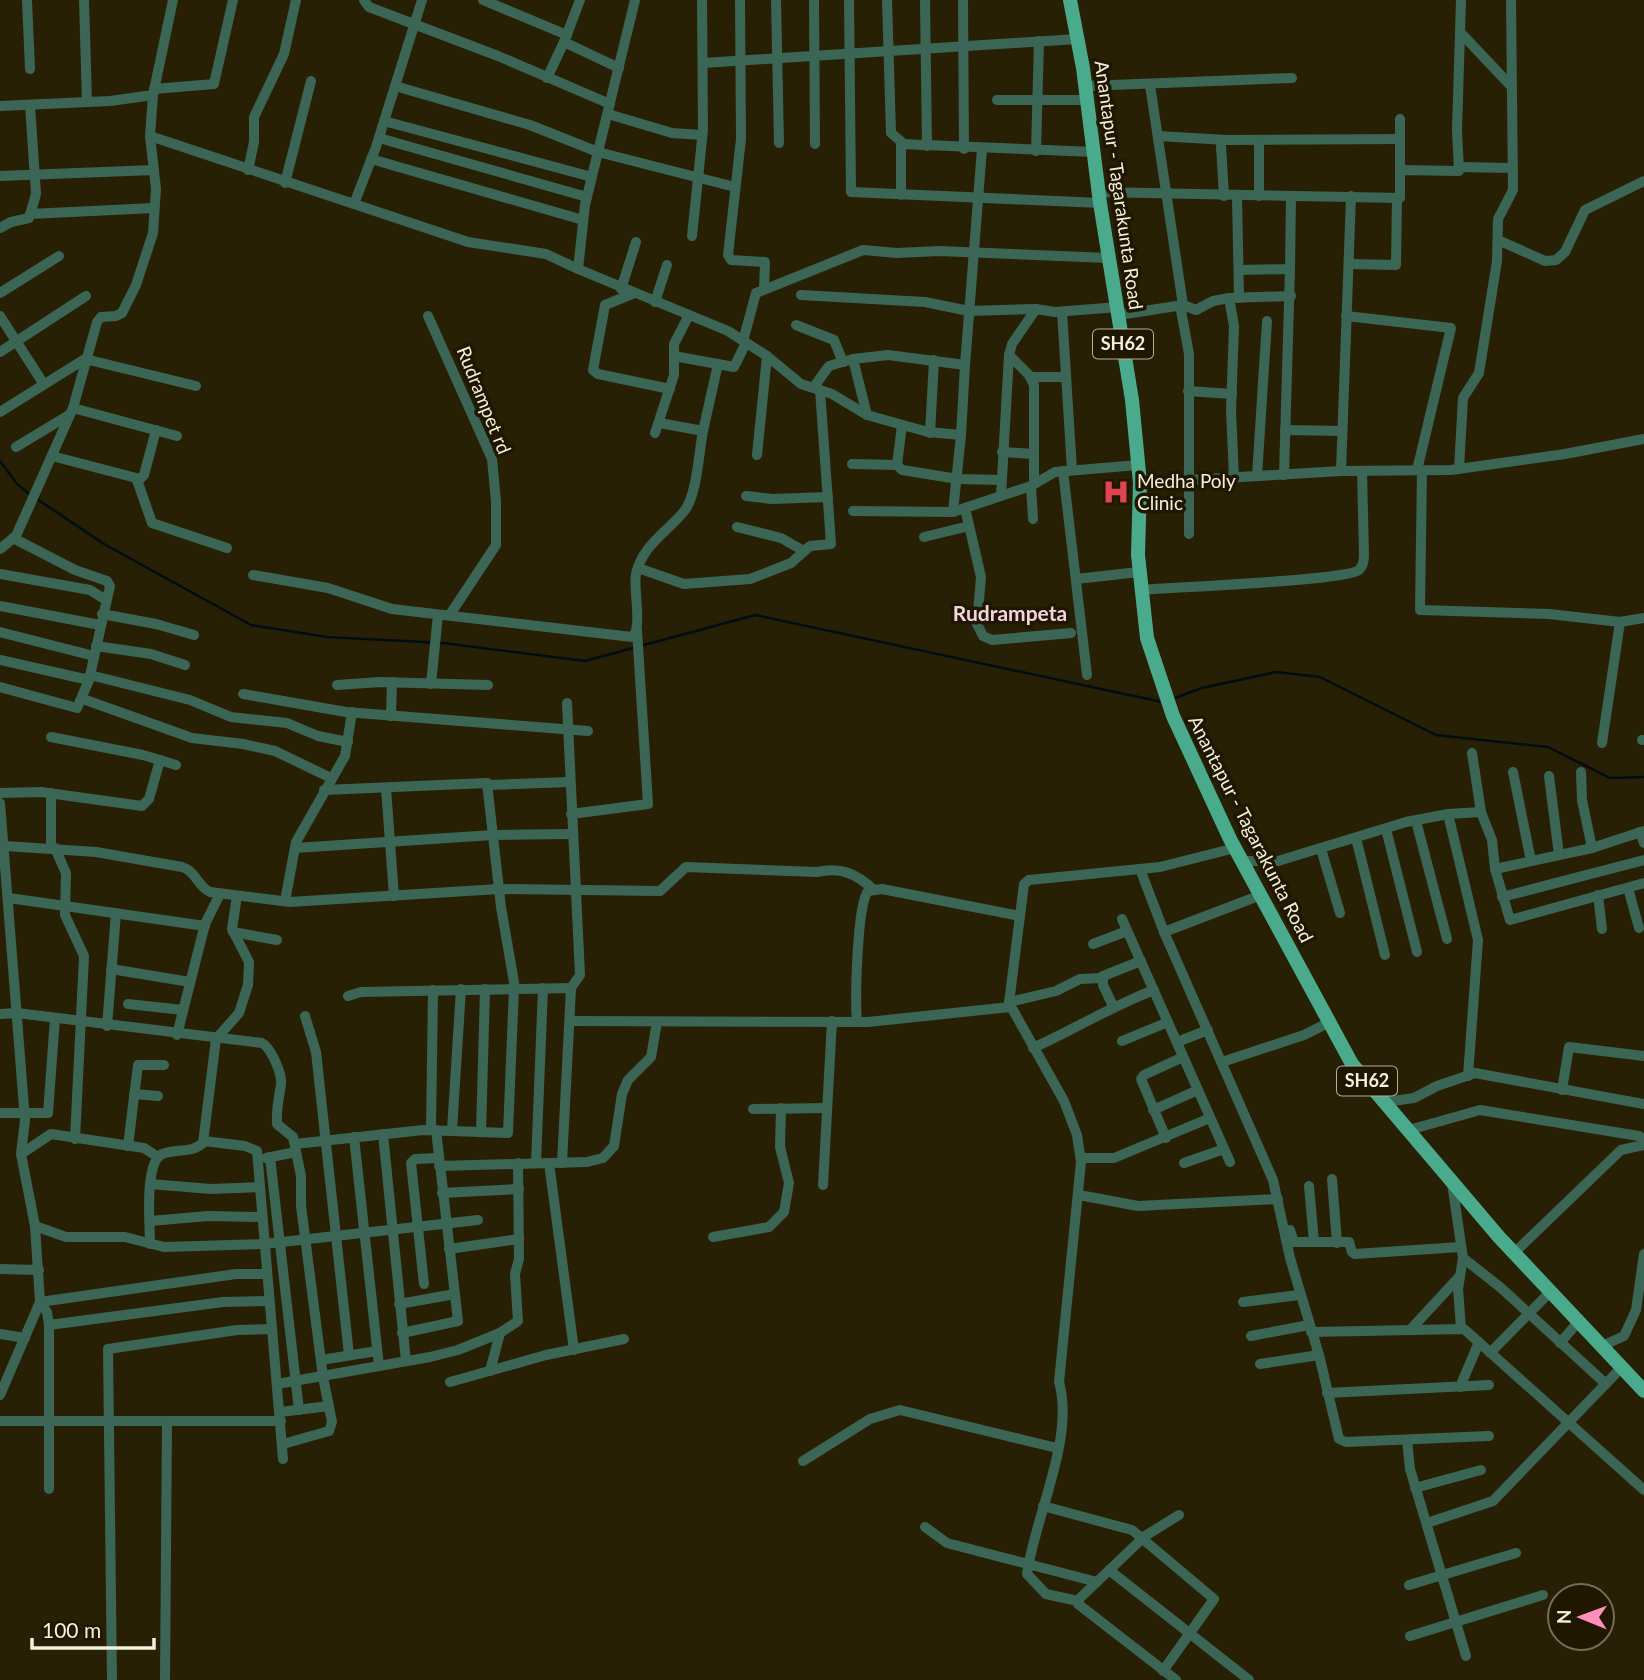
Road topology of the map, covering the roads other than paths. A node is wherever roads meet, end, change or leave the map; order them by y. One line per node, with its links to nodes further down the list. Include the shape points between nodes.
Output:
1 (27, 0): 36 (street)
2 (84, 0): 47 (street)
3 (173, 0): 43 (street)
4 (233, 0): 43 (street, via 214,84)
5 (296, 0): 73 (street, via 281,61 254,117)
6 (365, 0): 22 (street, via 369,7)
7 (422, 0): 22 (street)
8 (483, 0): 24 (street)
9 (580, 0): 24 (street)
10 (635, 0): 35 (street)
11 (702, 0): 34 (street)
12 (740, 0): 33 (street)
13 (776, 0): 32 (street)
14 (814, 0): 31 (street)
15 (849, 0): 30 (street)
16 (887, 0): 29 (street)
17 (925, 0): 28 (street)
18 (963, 0): 27 (street)
19 (1070, 0): 25 (main road, Anantapur - Tagarakunta Road / SH62)
20 (1461, 0): 23 (street)
21 (1511, 0): 41 (street)
22 (414, 24): 37 (street); 42 (street)
23 (1460, 32): 41 (street); 70 (street)
24 (566, 38): 35 (street); 37 (street)
25 (1077, 39): 26 (street); 44 (main road, Anantapur - Tagarakunta Road / SH62)
26 (1039, 41): 27 (street); 46 (street)
27 (964, 45): 28 (street); 64 (street)
28 (927, 48): 29 (street); 62 (street)
29 (889, 51): 30 (street); 61 (street, via 891,133)
30 (850, 54): 31 (street); 83 (street, via 852,192)
31 (815, 55): 32 (street); 60 (street)
32 (776, 57): 33 (street); 59 (street)
33 (741, 59): 34 (street); 81 (street)
34 (703, 63): 53 (street)
35 (620, 68): 50 (street)
36 (30, 69)
37 (547, 78): 50 (street)
38 (1292, 78): 40 (street)
39 (312, 81): 80 (street)
40 (1150, 85): 44 (street); 55 (street)
41 (1510, 85): 71 (street)
42 (395, 86): 52 (street); 67 (street, via 530,125)
43 (153, 92): 47 (street); 54 (street)
44 (1087, 93): 46 (street); 68 (main road, Anantapur - Tagarakunta Road / SH62)
45 (997, 100): 46 (street)
46 (1037, 101): 66 (street)
47 (87, 102): 48 (street)
48 (30, 105): 49 (street); 75 (street)
49 (0, 106)
50 (609, 109): 53 (street, via 672,133); 67 (street)
51 (1401, 119): 58 (street)
52 (384, 121): 56 (street); 77 (street)
53 (702, 135): 78 (street)
54 (150, 136): 72 (street); 73 (street)
55 (1158, 136): 57 (street); 82 (street)
56 (379, 138): 69 (street); 90 (street)
57 (1259, 139): 58 (street); 87 (street)
58 (1400, 139): 74 (street)
59 (779, 143)
60 (815, 144)
61 (904, 144): 62 (street); 83 (street)
62 (928, 146): 64 (street)
63 (1222, 146): 85 (street)
64 (964, 149): 65 (street)
65 (982, 149): 66 (street); 84 (street)
66 (1035, 151): 68 (street)
67 (598, 152): 77 (street); 78 (street)
68 (1094, 152): 91 (main road, Anantapur - Tagarakunta Road / SH62)
69 (371, 159): 93 (street); 96 (street)
70 (1459, 167): 71 (street); 74 (street, via 1459,172)
71 (1513, 168): 99 (street, via 1513,190 1499,216)
72 (154, 170): 75 (street); 94 (street)
73 (248, 170): 80 (street)
74 (1400, 170): 92 (street)
75 (35, 174): 76 (street); 95 (street)
76 (0, 176)
77 (592, 177): 90 (street)
78 (699, 179): 81 (street); 98 (street)
79 (1644, 181): 99 (street, via 1585,210 1565,252 1556,260 1545,261)
80 (285, 183): 93 (street)
81 (735, 187): 110 (street, via 728,256 765,262)
82 (1167, 193): 85 (street); 91 (street); 118 (street)
83 (901, 195): 84 (street)
84 (980, 196): 91 (street); 101 (street)
85 (1224, 196): 86 (street)
86 (1237, 196): 87 (street); 108 (street)
87 (1259, 196): 88 (street)
88 (1291, 196): 89 (street); 107 (street)
89 (1351, 196): 92 (street); 104 (street)
90 (587, 197): 96 (street)
91 (1099, 198): 103 (main road, Anantapur - Tagarakunta Road / SH62)
92 (1397, 198): 104 (street, via 1396,265)
93 (354, 204): 106 (street, via 473,244 547,254)
94 (155, 208): 95 (street); 135 (street, via 153,233 136,285 122,313 97,322)
95 (30, 214): 97 (street)
96 (583, 220): 106 (street)
97 (0, 229)
98 (692, 236)
99 (1498, 240): 168 (street, via 1479,373 1463,398)
100 (636, 242): 109 (street)
101 (976, 252): 103 (street); 110 (street, via 863,250); 120 (street)
102 (59, 256): 111 (street)
103 (1109, 258): 121 (main road, Anantapur - Tagarakunta Road / SH62)
104 (1349, 264): 126 (street)
105 (667, 265): 117 (street)
106 (578, 269): 109 (street)
107 (1290, 269): 108 (street); 115 (street)
108 (1239, 270): 116 (street)
109 (621, 289): 112 (street)
110 (764, 289): 130 (street, via 756,293)
111 (0, 293)
112 (632, 294): 117 (street); 144 (street, via 605,305 593,370)
113 (801, 295): 120 (street, via 925,302)
114 (86, 296): 129 (street)
115 (1291, 296): 116 (street); 153 (street)
116 (1234, 298): 118 (street, via 1213,300 1196,310); 147 (street)
117 (656, 302): 123 (street)
118 (1182, 305): 121 (street); 146 (street)
119 (1036, 309): 120 (street); 122 (street); 132 (street)
120 (971, 311): 139 (street)
121 (1118, 311): 122 (street); 167 (main road, Anantapur - Tagarakunta Road / SH62)
122 (1062, 312): 141 (street)
123 (689, 314): 130 (street); 133 (street, via 674,344)
124 (0, 316): 129 (street)
125 (428, 316): 205 (street, Rudrampet rd, via 492,459 496,501 496,545)
126 (1346, 316): 155 (street); 170 (street, via 1451,328)
127 (1267, 321): 174 (street)
128 (796, 326): 137 (street, via 834,340)
129 (16, 342): 131 (street); 142 (street)
130 (745, 342): 134 (street); 138 (street, via 736,366)
131 (0, 352)
132 (1009, 355): 140 (street); 161 (street)
133 (674, 356): 138 (street); 144 (street)
134 (767, 356): 145 (street, via 800,384); 163 (street)
135 (85, 359): 142 (street); 143 (street); 148 (street)
136 (934, 360): 137 (street, via 888,355); 139 (street); 156 (street)
137 (848, 361): 145 (street, via 829,366); 150 (street)
138 (718, 364): 154 (street)
139 (965, 365): 157 (street)
140 (1030, 377): 141 (street); 162 (street)
141 (1066, 377): 169 (street)
142 (43, 383): 149 (street)
143 (196, 386)
144 (670, 389): 154 (street, via 657,428)
145 (816, 389): 150 (street); 184 (street)
146 (1188, 391): 147 (street); 179 (street)
147 (1232, 394): 176 (street)
148 (72, 411): 152 (street); 160 (street); 164 (street)
149 (0, 412)
150 (867, 415): 151 (street)
151 (902, 425): 156 (street); 166 (street)
152 (156, 430): 158 (street); 177 (street, via 145,475)
153 (1285, 430): 155 (street); 173 (street)
154 (702, 431): 197 (street, via 688,505 646,551)
155 (1342, 431): 171 (street)
156 (930, 433): 157 (street)
157 (961, 435): 175 (street)
158 (177, 436)
159 (1644, 439): 168 (street)
160 (16, 447)
161 (1002, 452): 162 (street); 178 (street)
162 (1034, 454): 181 (street)
163 (757, 455)
164 (52, 456): 177 (street); 193 (street)
165 (852, 464): 166 (street)
166 (897, 465): 175 (street, via 902,470)
167 (1138, 465): 169 (street); 180 (main road, Anantapur - Tagarakunta Road / SH62)
168 (1459, 469): 170 (street)
169 (1068, 470): 181 (street); 201 (street)
170 (1419, 470): 172 (street); 209 (street, via 1420,610 1549,614)
171 (1341, 471): 172 (street); 173 (street)
172 (1362, 471): 202 (street, via 1364,555 1358,570 1304,579)
173 (1284, 475): 174 (street)
174 (1257, 477): 176 (street)
175 (956, 478): 178 (street); 187 (street)
176 (1234, 478): 179 (street)
177 (137, 480): 194 (street, via 152,523)
178 (1002, 480): 183 (street)
179 (1188, 481): 180 (street); 191 (street)
180 (1140, 483): 198 (main road, Anantapur - Tagarakunta Road / SH62)
181 (1032, 485): 183 (street); 188 (street)
182 (746, 496): 184 (street)
183 (1001, 496): 185 (street)
184 (828, 497): 196 (street, via 832,544)
185 (965, 508): 187 (street); 189 (street)
186 (853, 511): 187 (street)
187 (953, 512)
188 (1033, 519)
189 (969, 526): 192 (street); 212 (street, via 981,577 977,624 983,636 992,640)
190 (737, 527): 196 (street, via 781,538)
191 (1189, 534)
192 (924, 537)
193 (13, 538): 195 (street); 203 (street, via 107,581)
194 (227, 548)
195 (0, 549)
196 (804, 551): 197 (street, via 791,563 750,579 684,583)
197 (638, 568): 210 (street)
198 (1139, 572): 201 (street); 202 (main road, Anantapur - Tagarakunta Road / SH62)
199 (0, 574): 203 (street, via 90,590)
200 (253, 575): 206 (street, via 328,588 392,609)
201 (1076, 579): 217 (street)
202 (1141, 590): 264 (main road, Anantapur - Tagarakunta Road / SH62, via 1147,638 1172,716)
203 (106, 600): 208 (street)
204 (0, 606): 208 (street)
205 (451, 613)
206 (438, 615): 210 (street, via 626,637); 220 (street)
207 (1644, 618): 209 (street)
208 (101, 620): 213 (street, via 156,624); 214 (street)
209 (1620, 622): 233 (street)
210 (637, 630): 249 (street, via 648,804)
211 (0, 632): 214 (street)
212 (1071, 633)
213 (194, 635)
214 (95, 651): 216 (street, via 151,654); 218 (street)
215 (0, 660): 218 (street)
216 (185, 665)
217 (1087, 675)
218 (90, 677): 225 (street); 232 (street, via 187,700 231,717 287,723)
219 (392, 682): 220 (street); 221 (street); 228 (street)
220 (431, 684): 222 (street)
221 (337, 685)
222 (488, 685)
223 (0, 687): 225 (street, via 74,708)
224 (243, 694): 227 (street)
225 (83, 699): 240 (street, via 192,738 275,751)
226 (567, 703): 229 (street)
227 (352, 712): 228 (street); 232 (street)
228 (391, 716): 229 (street)
229 (570, 730): 230 (street); 241 (street)
230 (588, 731)
231 (51, 737): 235 (street)
232 (348, 742): 240 (street, via 345,757)
233 (1602, 743)
234 (1472, 753): 248 (street)
235 (160, 760): 236 (street); 246 (street, via 149,799 142,806)
236 (176, 765)
237 (1513, 772): 267 (street)
238 (1581, 772): 262 (street)
239 (1549, 776): 265 (street)
240 (331, 778): 244 (street)
241 (570, 782): 242 (street); 249 (street)
242 (488, 785): 243 (street); 255 (street)
243 (386, 788): 244 (street); 257 (street)
244 (324, 790): 261 (street)
245 (0, 793): 246 (street)
246 (51, 793): 260 (street)
247 (0, 803): 259 (street)
248 (1481, 812): 250 (street); 269 (street, via 1492,840)
249 (571, 814): 254 (street)
250 (1448, 814): 251 (street); 339 (street, via 1478,940)
251 (1416, 821): 252 (street); 294 (street)
252 (1386, 829): 256 (street); 297 (street)
253 (1642, 832): 258 (street); 262 (street)
254 (572, 834): 255 (street); 274 (street)
255 (493, 835): 257 (street); 273 (street)
256 (1356, 838): 263 (street); 300 (street)
257 (390, 842): 261 (street); 279 (street)
258 (1644, 843)
259 (5, 846): 260 (street); 281 (street)
260 (53, 848): 275 (street, via 182,867 191,871 204,889); 283 (street, via 66,873)
261 (295, 848): 282 (street)
262 (1592, 848): 265 (street)
263 (1321, 849): 264 (street, via 1278,861); 284 (street)
264 (1239, 855): 268 (street); 276 (main road, Anantapur - Tagarakunta Road / SH62)
265 (1559, 855): 267 (street)
266 (1644, 860): 280 (street)
267 (1531, 861): 269 (street)
268 (1140, 869): 286 (street, via 1026,881); 293 (street)
269 (1495, 869): 280 (street)
270 (1644, 883): 271 (street)
271 (1628, 888): 277 (street); 289 (street)
272 (873, 889): 274 (street, via 856,875 834,869 686,867 660,891); 286 (street); 323 (street, via 865,894 862,906)
273 (499, 890): 274 (street); 279 (street); 305 (street)
274 (575, 890): 307 (street, via 580,975)
275 (220, 894): 278 (street); 288 (street)
276 (1261, 895): 293 (street); 327 (main road, Anantapur - Tagarakunta Road / SH62)
277 (1598, 895): 280 (street, via 1510,920); 290 (street)
278 (237, 896): 282 (street); 292 (street)
279 (394, 896): 282 (street)
280 (1502, 897)
281 (9, 898): 283 (street); 299 (street)
282 (285, 901)
283 (65, 905): 285 (street); 324 (street, via 65,915 84,953)
284 (1340, 912)
285 (116, 913): 288 (street); 302 (street)
286 (1020, 916): 314 (street)
287 (1122, 919): 291 (street)
288 (205, 926): 304 (street)
289 (1639, 928)
290 (1602, 929)
291 (1127, 931): 296 (street); 301 (street)
292 (233, 932): 295 (street); 331 (street, via 247,956 248,985 239,1013)
293 (1164, 932): 329 (street)
294 (1447, 939)
295 (277, 940)
296 (1093, 944)
297 (1417, 952)
298 (0, 955): 299 (street)
299 (13, 955): 317 (street)
300 (1385, 956)
301 (1140, 961): 303 (street); 311 (street)
302 (111, 969): 304 (street); 328 (street)
303 (1102, 978): 314 (street, via 1080,979); 315 (street)
304 (190, 982): 316 (street)
305 (515, 988): 306 (street); 309 (street); 356 (street, via 509,1129 505,1134)
306 (544, 988): 307 (street); 375 (street)
307 (571, 988): 321 (street)
308 (461, 989): 309 (street); 310 (street); 354 (street)
309 (485, 989): 356 (street)
310 (433, 990): 312 (street); 353 (street)
311 (1154, 990): 315 (street); 326 (street)
312 (348, 996)
313 (128, 1004): 316 (street)
314 (1010, 1004): 323 (street); 334 (street)
315 (1113, 1006): 334 (street, via 1098,1018)
316 (183, 1010): 330 (street)
317 (18, 1013): 318 (street); 320 (street); 351 (street)
318 (0, 1014)
319 (304, 1016): 362 (street, via 315,1045)
320 (55, 1018): 324 (street); 351 (street, via 48,1112)
321 (571, 1021): 325 (street); 377 (street)
322 (832, 1021): 323 (street); 325 (street); 347 (street)
323 (856, 1021)
324 (79, 1022): 328 (street); 360 (street)
325 (657, 1022): 377 (street, via 651,1057 628,1080 622,1094 612,1150 598,1161)
326 (1168, 1022): 332 (street); 333 (street)
327 (1330, 1022): 337 (street); 344 (main road, Anantapur - Tagarakunta Road / SH62, via 1352,1064)
328 (107, 1026): 330 (street)
329 (1208, 1030): 333 (street); 337 (street)
330 (177, 1035): 331 (street)
331 (216, 1039): 361 (street); 365 (street, via 268,1047 281,1083 276,1096 277,1124 292,1135)
332 (1122, 1041)
333 (1177, 1042): 336 (street)
334 (1033, 1048): 370 (street, via 1066,1106)
335 (1644, 1056): 341 (street, via 1569,1047)
336 (1183, 1057): 340 (street); 349 (street, via 1142,1077)
337 (1222, 1062): 388 (street)
338 (164, 1065): 342 (street, via 139,1064)
339 (1468, 1076): 341 (street, via 1475,1073); 344 (street, via 1414,1098)
340 (1198, 1090): 349 (street); 352 (street)
341 (1562, 1090): 345 (street)
342 (134, 1094): 343 (street); 364 (street)
343 (158, 1096)
344 (1385, 1102): 355 (main road, Anantapur - Tagarakunta Road / SH62)
345 (1644, 1104)
346 (781, 1108): 347 (street); 348 (street); 398 (street, via 780,1147 789,1183 784,1212 769,1227)
347 (827, 1108): 382 (street)
348 (752, 1109)
349 (1153, 1110): 359 (street)
350 (0, 1114): 351 (street)
351 (24, 1114): 367 (street)
352 (1210, 1118): 359 (street); 366 (street)
353 (434, 1130): 354 (street); 357 (street); 372 (street)
354 (452, 1130): 356 (street)
355 (1409, 1130): 363 (street, via 1480,1110 1639,1136); 380 (main road, Anantapur - Tagarakunta Road / SH62)
356 (481, 1132)
357 (383, 1134): 358 (street); 395 (street)
358 (354, 1137): 362 (street); 396 (street)
359 (1166, 1138): 370 (street, via 1109,1159)
360 (75, 1139): 364 (street); 367 (street, via 51,1134)
361 (204, 1141): 368 (street, via 198,1148); 371 (street, via 253,1149)
362 (326, 1141): 365 (street); 397 (street)
363 (1644, 1142): 408 (street, via 1621,1150)
364 (128, 1146): 368 (street, via 147,1149)
365 (296, 1148): 369 (street); 400 (street)
366 (1224, 1149): 373 (street); 378 (street)
367 (21, 1154): 394 (street)
368 (158, 1157): 381 (street)
369 (270, 1157): 371 (street); 403 (street)
370 (1081, 1158): 387 (street)
371 (258, 1159): 384 (street)
372 (438, 1162): 374 (street); 386 (street); 393 (street, via 411,1161)
373 (1230, 1162)
374 (519, 1163): 375 (street); 385 (street)
375 (536, 1163): 376 (street)
376 (549, 1163): 377 (street); 440 (street)
377 (562, 1163)
378 (1184, 1163)
379 (1332, 1178): 402 (street)
380 (1452, 1182): 406 (street); 408 (main road, Anantapur - Tagarakunta Road / SH62)
381 (150, 1184): 384 (street); 391 (street)
382 (823, 1185)
383 (1309, 1186): 401 (street)
384 (260, 1187): 389 (street)
385 (519, 1189): 386 (street); 399 (street)
386 (442, 1193): 392 (street)
387 (1079, 1195): 388 (street, via 1138,1206); 473 (street)
388 (1281, 1195): 401 (street, via 1292,1241); 418 (street)
389 (262, 1217): 391 (street); 405 (street)
390 (478, 1220): 392 (street)
391 (150, 1221): 404 (street)
392 (445, 1222): 393 (street); 407 (street)
393 (418, 1225): 395 (street); 415 (street)
394 (35, 1226): 404 (street, via 66,1237 125,1237); 412 (street)
395 (391, 1230): 396 (street); 422 (street)
396 (363, 1234): 397 (street); 441 (street)
397 (336, 1237): 400 (street); 443 (street)
398 (713, 1237)
399 (519, 1239): 407 (street); 430 (street, via 515,1272 518,1321)
400 (306, 1240): 403 (street); 445 (street)
401 (1314, 1242): 402 (street)
402 (1337, 1242): 406 (street, via 1350,1243 1355,1254)
403 (280, 1243): 405 (street); 436 (street)
404 (150, 1244): 405 (street)
405 (264, 1244): 413 (street)
406 (1460, 1247): 410 (street)
407 (449, 1249): 417 (street)
408 (1514, 1253): 416 (main road, Anantapur - Tagarakunta Road / SH62)
409 (1644, 1254): 439 (street, via 1636,1310 1624,1336)
410 (1462, 1258): 414 (street); 423 (street)
411 (0, 1269): 412 (street)
412 (39, 1270): 420 (street)
413 (267, 1273): 419 (street); 420 (street)
414 (1460, 1276): 427 (street); 428 (street)
415 (424, 1284)
416 (1551, 1291): 423 (street); 424 (main road, Anantapur - Tagarakunta Road / SH62)
417 (455, 1294): 422 (street); 429 (street, via 456,1324)
418 (1299, 1295): 421 (street); 426 (street)
419 (269, 1301): 425 (street, via 223,1302); 432 (street)
420 (40, 1302): 425 (street); 434 (street)
421 (1244, 1302)
422 (399, 1304): 429 (street)
423 (1527, 1314): 438 (street); 442 (street)
424 (1579, 1321): 438 (street); 439 (main road, Anantapur - Tagarakunta Road / SH62)
425 (48, 1325): 466 (street)
426 (1310, 1328): 428 (street); 433 (street); 444 (street)
427 (1461, 1328): 428 (street); 437 (street)
428 (1411, 1329)
429 (402, 1333): 446 (street)
430 (500, 1333): 446 (street, via 458,1350); 450 (street)
431 (0, 1334): 434 (street)
432 (272, 1334): 436 (street); 455 (street); 465 (street, via 237,1330 108,1349)
433 (1251, 1336)
434 (25, 1338): 453 (street)
435 (624, 1339): 440 (street)
436 (291, 1342): 452 (street)
437 (1479, 1342): 442 (street); 459 (street)
438 (1560, 1343): 456 (street)
439 (1602, 1346): 449 (main road, Anantapur - Tagarakunta Road / SH62)
440 (574, 1350): 450 (street)
441 (377, 1351): 443 (street); 448 (street)
442 (1490, 1353): 469 (street)
443 (349, 1355): 445 (street)
444 (1319, 1355): 447 (street); 460 (street)
445 (321, 1360): 451 (street)
446 (406, 1361): 448 (street)
447 (1260, 1364)
448 (379, 1366): 451 (street)
449 (1622, 1367): 456 (street); 457 (main road, Anantapur - Tagarakunta Road / SH62)
450 (490, 1371): 454 (street)
451 (323, 1377): 452 (street); 462 (street)
452 (295, 1381): 455 (street); 463 (street)
453 (3, 1382): 461 (street)
454 (450, 1382)
455 (277, 1384): 464 (street)
456 (1606, 1384): 469 (street)
457 (1642, 1384)
458 (1489, 1385): 459 (street)
459 (1460, 1387): 460 (street)
460 (1327, 1393): 471 (street, via 1340,1441)
461 (0, 1395)
462 (329, 1406): 463 (street); 472 (street, via 330,1430)
463 (299, 1410): 464 (street)
464 (280, 1417): 468 (street); 472 (street)
465 (109, 1420): 466 (street); 468 (street); 498 (street)
466 (50, 1421): 467 (street); 478 (street)
467 (0, 1422)
468 (167, 1422): 499 (street)
469 (1570, 1423): 479 (street); 482 (street, via 1493,1501)
470 (1489, 1436): 471 (street)
471 (1407, 1440): 477 (street)
472 (283, 1444): 474 (street)
473 (1057, 1448): 475 (street, via 900,1410 870,1419); 480 (street)
474 (283, 1459)
475 (803, 1461)
476 (1481, 1470): 477 (street)
477 (1415, 1488): 482 (street)
478 (48, 1489)
479 (1644, 1490)
480 (1043, 1506): 484 (street, via 1129,1529); 486 (street)
481 (1179, 1515): 484 (street)
482 (1427, 1523): 488 (street)
483 (925, 1527): 486 (street, via 947,1543)
484 (1142, 1539): 487 (street); 494 (street, via 1214,1599)
485 (1516, 1553): 488 (street)
486 (1028, 1564): 489 (street); 492 (street, via 1027,1576 1046,1594)
487 (1109, 1570): 489 (street); 494 (street)
488 (1443, 1574): 490 (street); 493 (street)
489 (1097, 1581): 492 (street)
490 (1409, 1585)
491 (1543, 1595): 493 (street)
492 (1078, 1601): 497 (street)
493 (1457, 1621): 495 (street); 496 (street)
494 (1190, 1636): 497 (street); 501 (street)
495 (1410, 1636)
496 (1466, 1656)
497 (1163, 1671): 500 (street)
498 (112, 1680)
499 (165, 1680)
500 (1176, 1680)
501 (1249, 1680)

